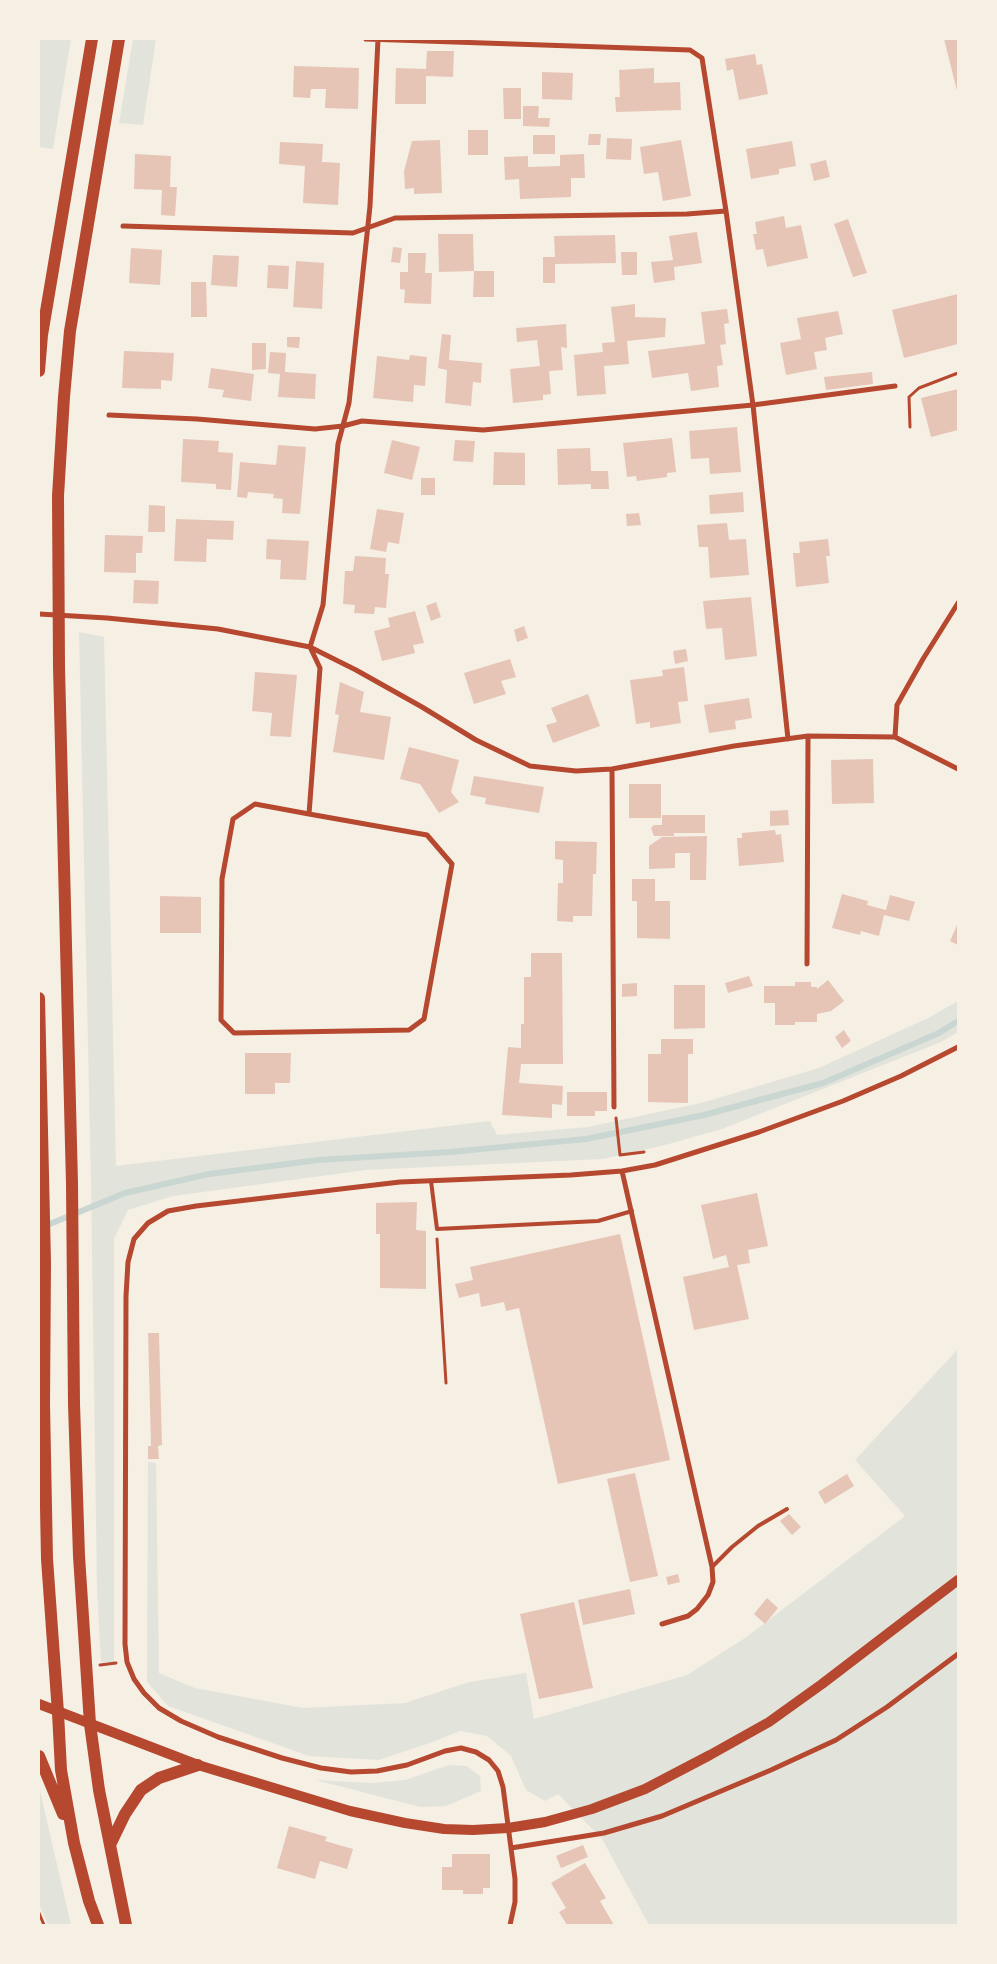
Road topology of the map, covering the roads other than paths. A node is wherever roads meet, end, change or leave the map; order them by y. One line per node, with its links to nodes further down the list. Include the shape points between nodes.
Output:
1 (92, 39): 8 (main road, via 42,335)
2 (119, 39): 38 (main road, via 70,331 58,496 74,1404 79,1556)
3 (366, 39): 4 (street)
4 (378, 39): 5 (street, via 690,50 702,58); 7 (street)
5 (726, 211): 7 (street, via 395,218); 10 (street)
6 (123, 226): 7 (street, via 353,233)
7 (368, 226): 12 (street)
8 (39, 371)
9 (895, 386): 10 (street)
10 (753, 405): 12 (street, via 483,430 362,421); 18 (street)
11 (109, 415): 12 (street, via 315,429)
12 (344, 426): 15 (street, via 338,444 323,605)
13 (958, 604): 17 (street, via 897,705)
14 (39, 614): 15 (street, via 218,628)
15 (310, 647): 19 (street, via 476,740 530,766 576,771); 21 (street, via 320,668)
16 (808, 736): 17 (street); 18 (street); 22 (street)
17 (895, 737): 20 (street)
18 (788, 739): 19 (street)
19 (612, 769): 25 (street)
20 (958, 769)
21 (310, 814): 21 (street, via 427,835 452,864 424,1020 409,1030 234,1033 221,1020 222,880 233,819 255,804)
22 (807, 964)
23 (39, 998): 30 (main road)
24 (958, 1046): 26 (street, via 860,1094 776,1126 676,1159)
25 (614, 1107)
26 (622, 1170): 27 (street); 28 (street)
27 (431, 1181): 28 (lane, via 437,1228 598,1221); 41 (street, via 168,1211 148,1223 134,1239 128,1262 126,1296 127,1662 144,1694 181,1721 218,1737 321,1768 377,1771 461,1748 476,1752 498,1771)
28 (632, 1211): 31 (street)
29 (787, 1509): 31 (lane, via 758,1526)
30 (47, 1559): 32 (main road); 37 (main road)
31 (712, 1567): 34 (street, via 713,1582 708,1595 696,1609 688,1616)
32 (39, 1570)
33 (958, 1580): 41 (main road, via 769,1722 710,1755 645,1789 601,1805 545,1822)
34 (662, 1624)
35 (958, 1654): 44 (street, via 836,1740 771,1770 662,1816 604,1833)
36 (39, 1704): 37 (main road)
37 (58, 1713): 38 (main road); 42 (main road, via 61,1770)
38 (90, 1724): 40 (main road); 43 (main road)
39 (39, 1756): 42 (main road)
40 (198, 1765): 41 (main road, via 293,1795 405,1823 444,1830); 43 (main road, via 159,1778 141,1790)
41 (508, 1828): 44 (street)
42 (74, 1843): 45 (main road)
43 (110, 1845): 46 (main road)
44 (511, 1848): 47 (street, via 515,1902)
45 (98, 1925)
46 (126, 1925)
47 (510, 1925)

